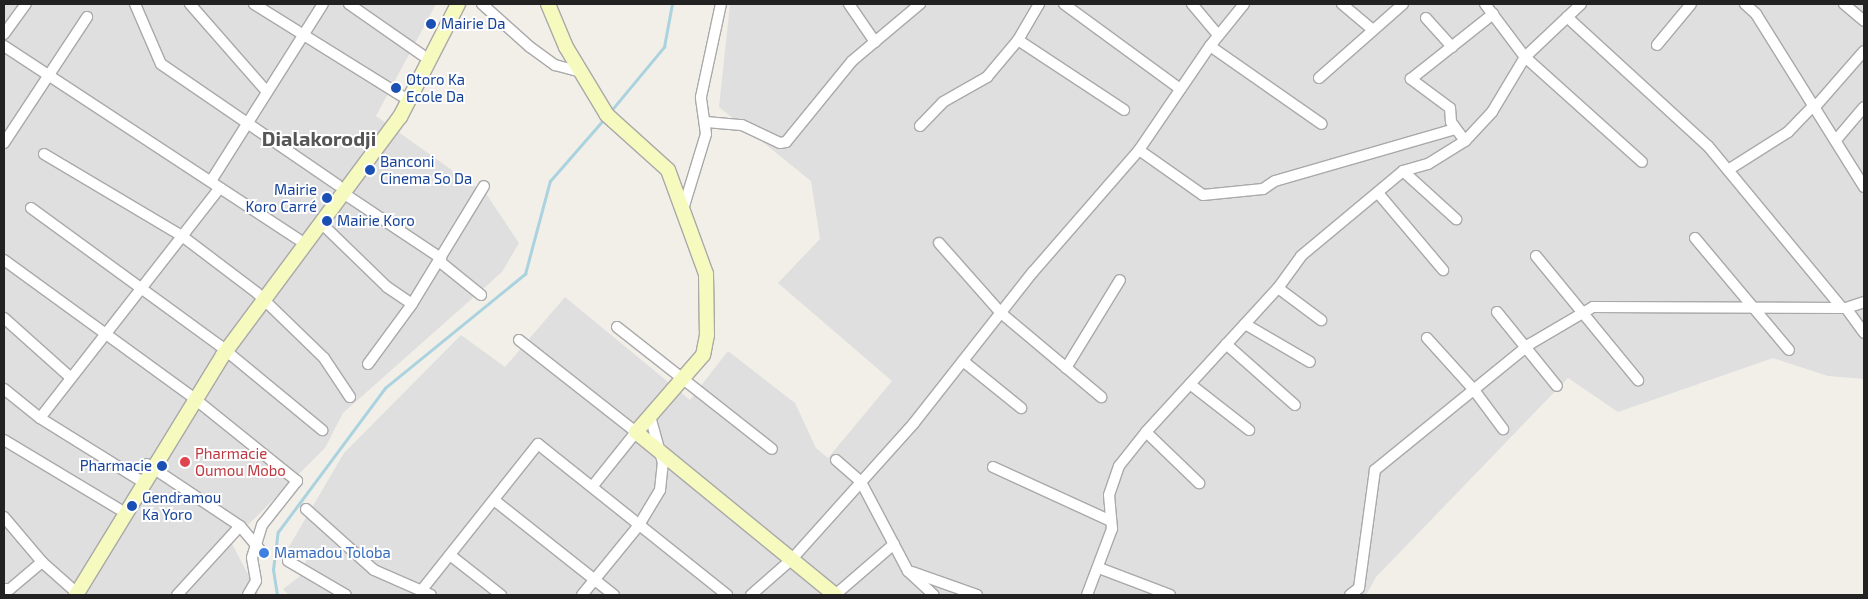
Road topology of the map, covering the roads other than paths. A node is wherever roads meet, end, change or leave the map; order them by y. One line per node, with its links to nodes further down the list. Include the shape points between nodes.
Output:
1 (26, 4): 31 (street)
2 (135, 4): 53 (street, via 161,64)
3 (190, 4): 47 (street)
4 (254, 4): 32 (street)
5 (323, 4): 32 (street)
6 (349, 4): 41 (street)
7 (447, 4): 41 (main road)
8 (458, 4): 69 (main road, via 400,117)
9 (482, 4): 43 (street, via 530,48 555,65)
10 (548, 4): 43 (main road, via 566,47)
11 (721, 4): 52 (street, via 701,97)
12 (850, 4): 35 (street)
13 (920, 4): 35 (street)
14 (1039, 4): 34 (street)
15 (1064, 4): 46 (street)
16 (1192, 4): 33 (street)
17 (1244, 4): 33 (street)
18 (1342, 4): 30 (street)
19 (1403, 4): 30 (street)
20 (1487, 4): 25 (street)
21 (1581, 4): 27 (street)
22 (1690, 4): 36 (street)
23 (1745, 4): 49 (street, via 1756,14)
24 (1844, 4): 29 (street)
25 (1494, 14): 39 (street); 42 (street)
26 (87, 17): 44 (street)
27 (1567, 17): 42 (street); 63 (street, via 1708,146)
28 (1426, 18): 39 (street)
29 (1864, 21)
30 (1374, 30): 45 (street)
31 (4, 34)
32 (304, 35): 47 (street); 48 (street)
33 (1218, 35): 38 (street)
34 (1018, 40): 51 (street); 55 (street, via 987,77 944,102)
35 (875, 42): 52 (street, via 838,77 786,142 780,143 742,125)
36 (1657, 45)
37 (4, 46): 44 (street)
38 (1210, 46): 46 (street); 54 (street)
39 (1452, 47): 56 (street, via 1411,79 1450,108)
40 (1864, 51): 49 (street)
41 (422, 56): 48 (main road)
42 (1525, 57): 58 (street, via 1492,112); 62 (street)
43 (581, 72): 71 (main road, via 607,115 668,170)
44 (48, 75): 59 (street); 65 (street)
45 (1319, 78)
46 (1180, 89): 60 (street)
47 (267, 92): 53 (street)
48 (402, 96): 69 (main road)
49 (1815, 106): 57 (street); 63 (street, via 1788,132)
50 (1864, 107): 57 (street)
51 (1124, 110)
52 (706, 122): 71 (street, via 706,134)
53 (248, 123): 65 (street); 69 (street)
54 (1322, 124)
55 (920, 126)
56 (1455, 129): 58 (street); 60 (street, via 1275,181 1263,189 1203,195)
57 (1836, 140): 67 (street)
58 (1465, 141): 64 (street, via 1428,164)
59 (4, 143)
60 (1139, 150): 93 (street)
61 (44, 154): 75 (street)
62 (1642, 162)
63 (1728, 170): 91 (street)
64 (1403, 171): 70 (street); 73 (street)
65 (211, 182): 68 (street)
66 (484, 186): 80 (street)
67 (1864, 187)
68 (220, 188): 75 (street); 77 (street)
69 (341, 189): 74 (main road); 77 (main road); 80 (street)
70 (1378, 193): 82 (street); 85 (street, via 1301,256)
71 (684, 206): 112 (main road, via 706,274 708,298 703,355)
72 (31, 208): 84 (street)
73 (1456, 219)
74 (321, 223): 87 (main road); 89 (street, via 387,287)
75 (182, 236): 84 (street); 87 (street)
76 (1695, 238): 90 (street)
77 (298, 239): 87 (main road)
78 (939, 243): 93 (street)
79 (1536, 256): 94 (street)
80 (440, 259): 86 (street); 89 (street)
81 (4, 260): 100 (street)
82 (1443, 270)
83 (1120, 280): 110 (street)
84 (142, 287): 100 (street); 104 (street)
85 (1278, 288): 96 (street); 97 (street)
86 (481, 295)
87 (260, 296): 104 (main road); 118 (street, via 324,358)
88 (1864, 302): 91 (street)
89 (412, 304): 109 (street)
90 (1754, 308): 91 (street); 94 (street, via 1593,307); 106 (street)
91 (1844, 308): 99 (street)
92 (1497, 312): 105 (street)
93 (1001, 313): 107 (street); 110 (street)
94 (1583, 313): 105 (street); 113 (street)
95 (4, 318): 111 (street)
96 (1321, 320)
97 (1245, 324): 103 (street); 108 (street)
98 (617, 327): 112 (street)
99 (1864, 333)
100 (104, 336): 111 (street); 120 (street)
101 (1427, 338): 117 (street)
102 (520, 340): 128 (street)
103 (1226, 344): 114 (street); 121 (street)
104 (222, 348): 120 (main road); 126 (street)
105 (1525, 348): 115 (street); 117 (street)
106 (1790, 350)
107 (963, 361): 122 (street); 137 (street)
108 (1310, 362)
109 (368, 364)
110 (1066, 368): 119 (street)
111 (71, 378): 124 (street)
112 (682, 379): 123 (main road); 131 (street)
113 (1638, 380)
114 (1190, 384): 127 (street); 129 (street)
115 (1557, 386)
116 (4, 389): 124 (street)
117 (1474, 390): 125 (street); 172 (street, via 1375,470 1359,588)
118 (350, 397)
119 (1101, 397)
120 (191, 398): 134 (main road); 148 (street, via 298,480 262,525)
121 (1295, 405)
122 (1021, 408)
123 (650, 416): 128 (main road); 132 (street)
124 (40, 418): 136 (street)
125 (1503, 429)
126 (322, 430)
127 (1249, 430)
128 (636, 432): 132 (main road); 139 (street)
129 (1146, 432): 138 (street); 144 (street, via 1119,466 1109,496)
130 (4, 440): 141 (street)
131 (772, 449)
132 (661, 453): 145 (street, via 660,490); 150 (main road)
133 (836, 460): 137 (street)
134 (151, 466): 136 (main road); 146 (street); 157 (main road)
135 (993, 468): 144 (street)
136 (138, 479): 141 (main road)
137 (861, 482): 147 (street); 150 (street)
138 (1199, 483)
139 (592, 487): 140 (street, via 538,444); 145 (street)
140 (494, 500): 149 (street); 155 (street)
141 (119, 509): 157 (main road)
142 (306, 509): 158 (street, via 374,570)
143 (4, 517): 152 (street)
144 (1111, 521): 153 (street, via 1112,529)
145 (639, 525): 155 (street); 165 (street)
146 (240, 526): 148 (street); 159 (street)
147 (894, 544): 154 (street); 167 (street)
148 (259, 548): 160 (street, via 252,558 256,581)
149 (450, 555): 158 (street); 162 (street)
150 (792, 559): 166 (street); 167 (main road)
151 (288, 561): 161 (street)
152 (42, 562): 156 (street, via 10,589); 157 (street)
153 (1099, 568): 170 (street); 171 (street)
154 (908, 571): 168 (street); 169 (street)
155 (595, 580): 163 (street); 164 (street)
156 (4, 589)
157 (72, 593)
158 (426, 593)
159 (177, 595)
160 (248, 595)
161 (346, 595)
162 (501, 595)
163 (582, 595)
164 (614, 595)
165 (727, 595)
166 (751, 595)
167 (835, 595)
168 (934, 595)
169 (977, 595)
170 (1088, 595)
171 (1170, 595)
172 (1350, 595)

